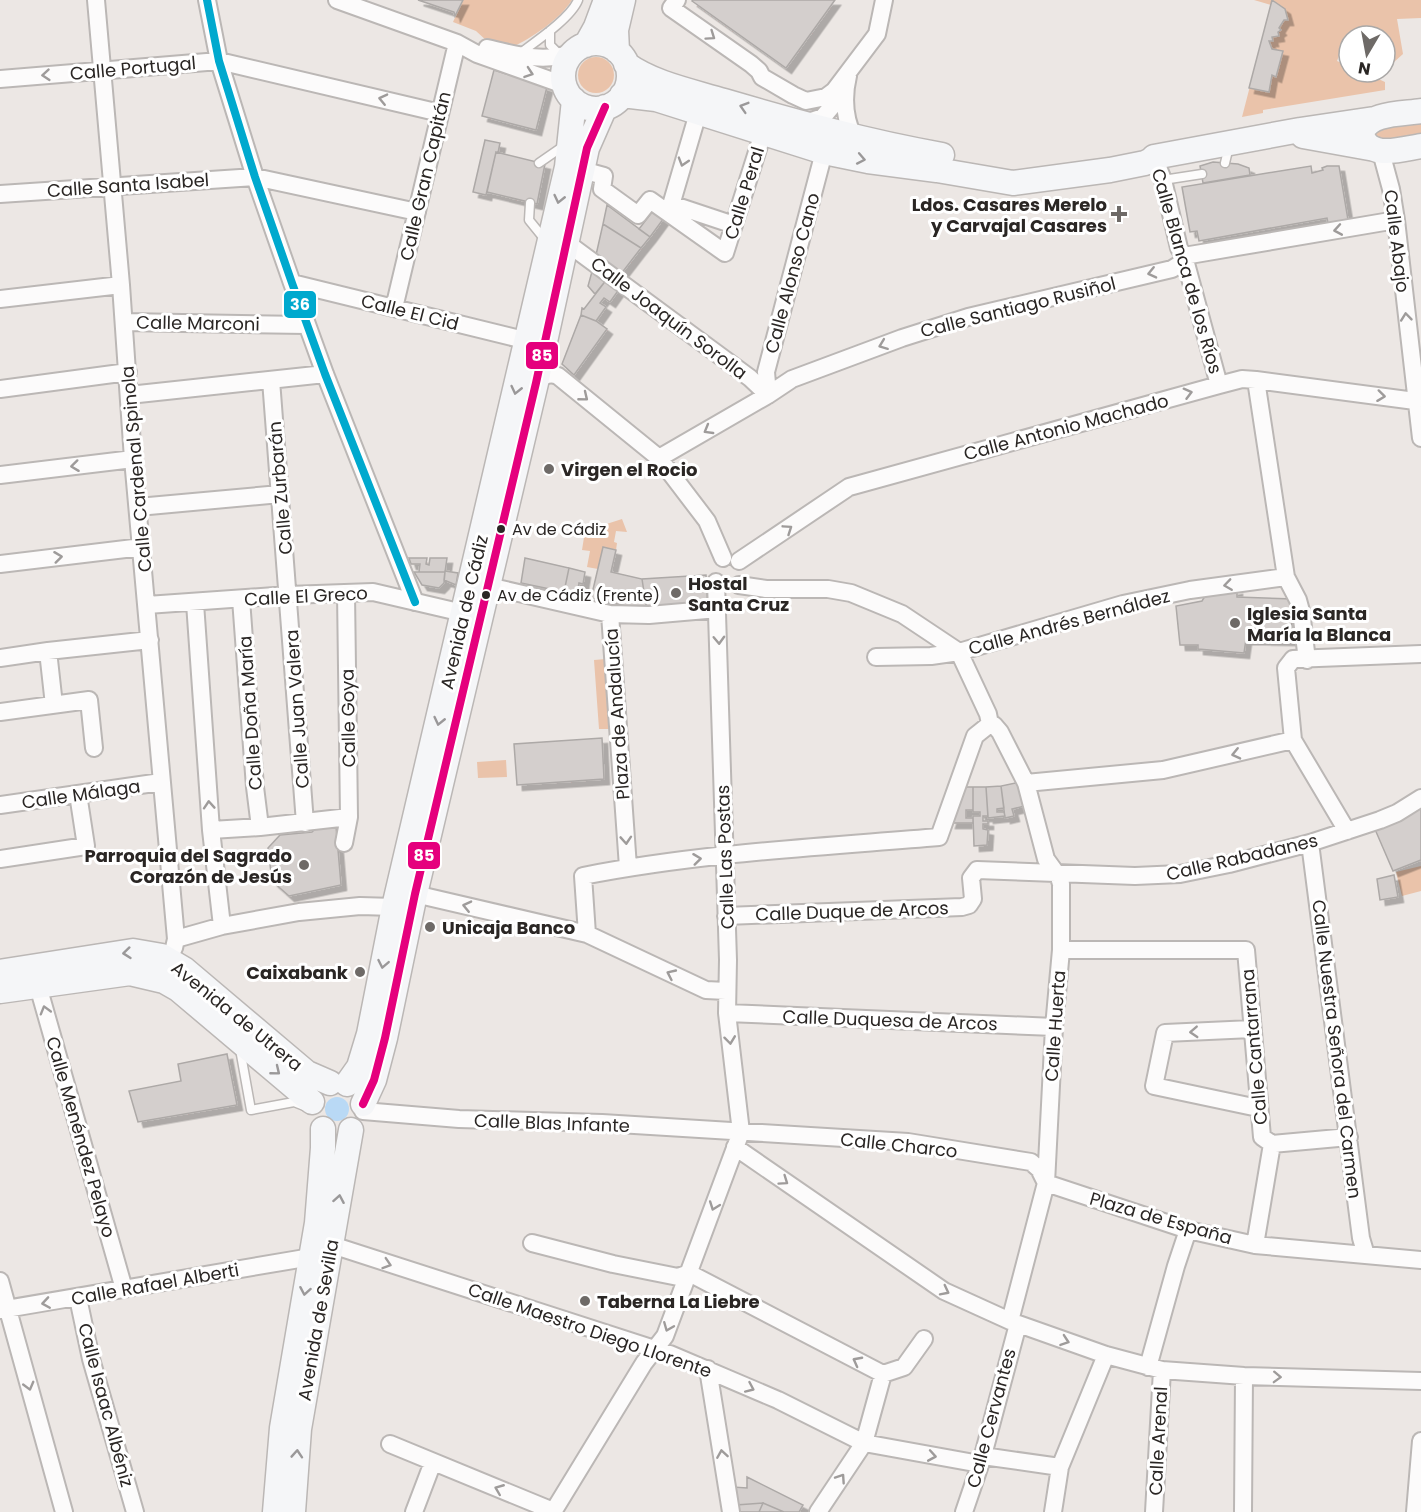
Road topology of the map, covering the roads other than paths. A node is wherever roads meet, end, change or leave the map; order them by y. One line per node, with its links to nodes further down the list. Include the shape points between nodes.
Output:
1 (96, 0): 15 (street, Calle Cardenal Spinola)
2 (207, 0): 14 (street)
3 (337, 0): 10 (street)
4 (578, 0): 9 (lane)
5 (606, 0): 11 (main road, via 596,27)
6 (623, 0): 13 (main road, via 616,30)
7 (677, 0): 20 (street, one-way to 20, via 671,8 751,64 762,77)
8 (884, 0): 16 (street, via 877,34)
9 (550, 31): 11 (lane, via 550,47 556,52); 12 (lane)
10 (457, 43): 12 (street); 19 (street, one-way to 19); 24 (street, Calle Gran Capitán)
11 (575, 51): 12 (street, via 546,58); 13 (main road, via 604,44); 19 (main road, via 564,68)
12 (518, 55)
13 (621, 57): 21 (main road, via 628,79); 27 (main road, one-way to 13, via 663,83 635,70)
14 (219, 61): 15 (street, Calle Portugal); 24 (street, Calle Portugal, one-way to 14); 38 (street)
15 (103, 71): 17 (street, Calle Portugal, one-way to 17); 40 (street, Calle Cardenal Spinola)
16 (849, 72): 18 (street); 20 (street, via 826,97 806,101)
17 (0, 79)
18 (845, 91): 26 (street, via 823,117); 30 (street, via 848,124)
19 (569, 92): 21 (main road, via 588,107); 29 (main road, Avenida de Cádiz)
20 (793, 95): 27 (street)
21 (614, 101): 23 (main road, via 656,99); 47 (main road, Avenida de Cádiz, via 587,148)
22 (1421, 111): 25 (main road)
23 (698, 112): 27 (main road); 43 (street, one-way to 43)
24 (440, 113): 44 (street, Calle Gran Capitán)
25 (1374, 119): 28 (main road); 32 (main road, via 1362,134 1366,143)
26 (800, 124): 27 (main road); 30 (main road)
27 (769, 125): 33 (main road); 46 (street, Calle Peral)
28 (1270, 136): 32 (main road, via 1309,137); 34 (main road, via 1227,153)
29 (571, 137): 35 (lane); 47 (main road, Avenida de Cádiz, one-way to 47)
30 (854, 138): 34 (main road, via 1025,168 1149,153)
31 (1421, 146): 32 (main road)
32 (1378, 151): 45 (street, Calle Abajo)
33 (824, 152): 34 (main road, one-way to 34, via 1018,183 1147,163); 64 (street, Calle Alonso Cano, via 766,372)
34 (1154, 157): 39 (street, Calle Blanca de los Ríos)
35 (539, 163)
36 (593, 173): 43 (street, via 604,176 602,189 609,196 638,215 650,200)
37 (1202, 174): 39 (lane)
38 (255, 177): 40 (street, Calle Santa Isabel); 44 (street, Calle Santa Isabel); 49 (street)
39 (1163, 180): 48 (street, Calle Blanca de los Ríos)
40 (113, 186): 41 (street, Calle Santa Isabel); 50 (street, Calle Cardenal Spinola)
41 (0, 194)
42 (530, 203): 47 (lane, via 529,220 545,239)
43 (670, 208): 46 (street); 46 (street, Calle Peral, via 725,253)
44 (417, 212): 52 (street, Calle Gran Capitán)
45 (1396, 220): 48 (street, Calle Santiago Rusiñol, one-way to 48); 65 (street, Calle Abajo, one-way to 45)
46 (734, 225)
47 (558, 246): 55 (main road, Avenida de Cádiz); 60 (main road, Avenida de Cádiz); 64 (street, Calle Joaquín Sorolla, via 750,378)
48 (1184, 256): 61 (street, Calle Blanca de los Ríos); 64 (street, Calle Santiago Rusiñol, one-way to 64, via 1172,268 968,317 902,338 792,379)
49 (292, 283): 52 (street, Calle El Cid); 54 (street)
50 (122, 285): 51 (street); 53 (street, Calle Cardenal Spinola)
51 (0, 299)
52 (394, 308): 55 (street, Calle El Cid)
53 (124, 322): 54 (street, Calle Marconi); 56 (street, Calle Cardenal Spinola)
54 (307, 325): 57 (street)
55 (528, 340): 86 (main road, Avenida de Cádiz, one-way to 86)
56 (128, 372): 62 (street); 63 (street, Calle Cardenal Spinola)
57 (325, 374): 58 (street); 82 (street)
58 (272, 380): 63 (street); 70 (street, Calle Zurbarán)
59 (1256, 380): 61 (street, Calle Antonio Machado); 65 (street, Calle Antonio Machado, one-way to 65); 75 (street)
60 (536, 383): 67 (street, one-way to 67, via 548,374 558,376); 78 (main road, Avenida de Cádiz)
61 (1219, 385): 73 (street, Calle Antonio Machado, one-way to 61, via 849,487)
62 (0, 388)
63 (129, 395): 68 (street, Calle Cardenal Spinola)
64 (768, 395): 67 (street, Calle Santiago Rusiñol, one-way to 67)
65 (1415, 401): 66 (street, Calle Abajo)
66 (1421, 438)
67 (659, 458): 73 (street)
68 (133, 459): 69 (street, one-way to 69); 71 (street, Calle Cardenal Spinola)
69 (0, 475)
70 (280, 494): 71 (street); 80 (street, Calle Zurbarán)
71 (138, 507): 72 (street, Calle Cardenal Spinola)
72 (142, 547): 74 (street, one-way to 72); 84 (street, Calle Cardenal Spinola)
73 (731, 560): 76 (street, via 718,561 713,569); 77 (street, via 744,573)
74 (0, 564)
75 (1286, 577): 90 (street, Calle Andrés Bernáldez, one-way to 90, via 1123,604); 94 (street, via 1302,611)
76 (716, 582): 77 (street, via 727,588); 85 (street, Calle Las Postas)
77 (739, 585): 90 (street, via 828,589 851,594 902,614)
78 (488, 586): 87 (street, Plaza de Andalucía); 116 (main road, Avenida de Cádiz)
79 (346, 593): 80 (street, Calle El Greco); 82 (street, Calle El Greco, via 373,592); 105 (street, Calle Goya)
80 (288, 595): 81 (street, Calle El Greco); 106 (street, Calle Juan Valera)
81 (241, 599): 83 (street, Calle El Greco); 107 (street, Calle Doña María)
82 (415, 602): 86 (street, Calle El Greco)
83 (195, 603): 84 (street, Calle El Greco); 108 (street, one-way to 83)
84 (147, 606): 88 (street, Calle Cardenal Spinola)
85 (718, 609): 87 (street); 112 (street, Calle Las Postas, one-way to 112)
86 (463, 613): 117 (main road, Avenida de Cádiz, one-way to 117)
87 (610, 614): 114 (street, Plaza de Andalucía, one-way to 114)
88 (150, 640): 89 (street); 100 (street, Calle Cardenal Spinola)
89 (48, 651): 93 (street); 95 (street)
90 (959, 652): 92 (street, Calle Andrés Bernáldez); 97 (street, Calle Huerta)
91 (1421, 654): 94 (street)
92 (876, 657)
93 (0, 658)
94 (1307, 660): 98 (street, via 1293,659 1286,668)
95 (54, 705): 96 (street); 99 (street, via 89,700)
96 (0, 712)
97 (990, 724): 101 (street, Calle Huerta, via 1000,732); 112 (street, via 975,736 939,837)
98 (1293, 740): 101 (street, one-way to 101, via 1163,770); 109 (street)
99 (94, 748)
100 (161, 782): 102 (street, Calle Málaga); 121 (street, Calle Cardenal Spinola)
101 (1026, 783): 115 (street, Calle Huerta, via 1046,859)
102 (78, 794): 104 (street, Calle Málaga); 113 (street, via 89,853)
103 (1421, 798): 109 (street, Calle Rabadanes, via 1389,817)
104 (0, 805)
105 (349, 817): 106 (street); 110 (street, Calle Goya)
106 (305, 823): 107 (street)
107 (260, 827): 108 (street)
108 (211, 830): 119 (street)
109 (1347, 831): 111 (street, Calle Rabadanes)
110 (344, 843)
111 (1310, 843): 115 (street, Calle Rabadanes, via 1229,864 1164,875); 135 (street, Calle Nuestra Señora del Carmen)
112 (725, 856): 114 (street, one-way to 112); 118 (street, Calle Las Postas)
113 (0, 859)
114 (628, 867): 120 (street, via 583,876)
115 (1054, 872): 118 (street, Calle Duque de Arcos, via 977,870 971,878 973,899 962,907); 122 (street, Calle Huerta, via 1061,884)
116 (415, 894): 117 (street); 120 (street, one-way to 116); 134 (main road, Avenida de Cádiz, via 385,1038 374,1080)
117 (394, 907): 119 (street, via 299,912); 131 (main road, Avenida de Cádiz, one-way to 131, via 365,1050 359,1067)
118 (726, 916): 125 (street, Calle Las Postas)
119 (222, 926): 121 (street)
120 (587, 934): 125 (street, one-way to 120, via 706,990)
121 (174, 950): 123 (main road, Avenida de Utrera, one-way to 123, via 157,955 133,951); 131 (main road, Avenida de Utrera, via 184,969 307,1072)
122 (1061, 951): 128 (street, Calle Huerta); 129 (street, Calle Cantarrana, via 1246,950)
123 (0, 972)
124 (38, 986): 126 (main road, Avenida de Utrera); 130 (main road, Avenida de Utrera, via 130,973 156,978 178,989); 148 (street, Calle Menéndez Pelayo, one-way to 124)
125 (726, 991): 127 (street, Calle Las Postas)
126 (0, 992)
127 (727, 1013): 128 (street, Calle Duquesa de Arcos); 136 (street, Calle Las Postas, one-way to 136)
128 (1054, 1027): 138 (street, Calle Huerta)
129 (1252, 1029): 132 (street, Calle Cantarrana); 132 (street, one-way to 132, via 1165,1033 1154,1086)
130 (238, 1039): 133 (main road, Avenida de Utrera, one-way to 133); 133 (lane, via 251,1110 294,1102)
131 (338, 1084): 133 (main road, via 319,1090); 134 (main road, via 358,1092)
132 (1258, 1108): 137 (street, Calle Cantarrana, via 1262,1137)
133 (316, 1114): 134 (main road, via 337,1134); 144 (main road, Avenida de Sevilla, via 322,1176)
134 (359, 1115): 136 (street, Calle Blas Infante, via 602,1123); 141 (main road, Avenida de Sevilla, one-way to 134)
135 (1349, 1137): 137 (street); 143 (street, Calle Nuestra Señora del Carmen)
136 (738, 1140): 138 (street, Calle Charco, via 908,1142 1026,1161 1039,1168); 146 (street, one-way to 146); 151 (street, one-way to 151, via 933,1285)
137 (1272, 1144): 142 (street)
138 (1046, 1183): 139 (street, Plaza de España); 151 (street, Calle Huerta)
139 (1188, 1230): 142 (street, Plaza de España); 155 (street, Calle Arenal, via 1176,1266)
140 (532, 1243): 146 (street, via 678,1277)
141 (332, 1245): 153 (street, Calle Maestro Diego Llorente, one-way to 153); 170 (main road, Avenida de Sevilla, one-way to 141, via 298,1429)
142 (1256, 1245): 143 (street, Plaza de España)
143 (1366, 1255): 145 (street, Plaza de España)
144 (311, 1257): 148 (street, Calle Rafael Alberti); 169 (main road, Avenida de Sevilla, one-way to 169, via 282,1428)
145 (1421, 1260)
146 (689, 1273): 153 (street, one-way to 153, via 665,1336); 157 (street, one-way to 146)
147 (0, 1281): 150 (street)
148 (123, 1289): 149 (street, Calle Rafael Alberti)
149 (78, 1298): 150 (street, Calle Rafael Alberti, one-way to 150); 168 (street, Calle Isaac Albéniz, via 91,1359)
150 (4, 1310): 167 (street, one-way to 167)
151 (1014, 1323): 154 (street, one-way to 154); 163 (street, Calle Cervantes)
152 (924, 1339): 157 (street, via 904,1367)
153 (655, 1350): 156 (street, Calle Maestro Diego Llorente); 166 (street)
154 (1106, 1355): 155 (street); 165 (street)
155 (1155, 1368): 158 (street); 176 (street, Calle Arenal)
156 (708, 1369): 161 (street, Calle Maestro Diego Llorente, one-way to 161); 172 (street, one-way to 156)
157 (883, 1374): 161 (street)
158 (1244, 1376): 159 (street, one-way to 159); 177 (street)
159 (1421, 1381)
160 (1421, 1441): 178 (street)
161 (864, 1443): 163 (street, Calle Maestro Diego Llorente, one-way to 163); 173 (street, one-way to 161)
162 (390, 1444): 164 (street)
163 (982, 1460): 165 (street, Calle Maestro Diego Llorente); 174 (street, Calle Cervantes)
164 (433, 1462): 166 (street, one-way to 164); 171 (street)
165 (1060, 1467): 175 (street)
166 (553, 1511)
167 (64, 1512)
168 (135, 1512)
169 (275, 1512)
170 (293, 1512)
171 (414, 1512)
172 (731, 1512)
173 (818, 1512)
174 (964, 1512)
175 (1053, 1512)
176 (1154, 1512)
177 (1243, 1512)
178 (1415, 1512)

